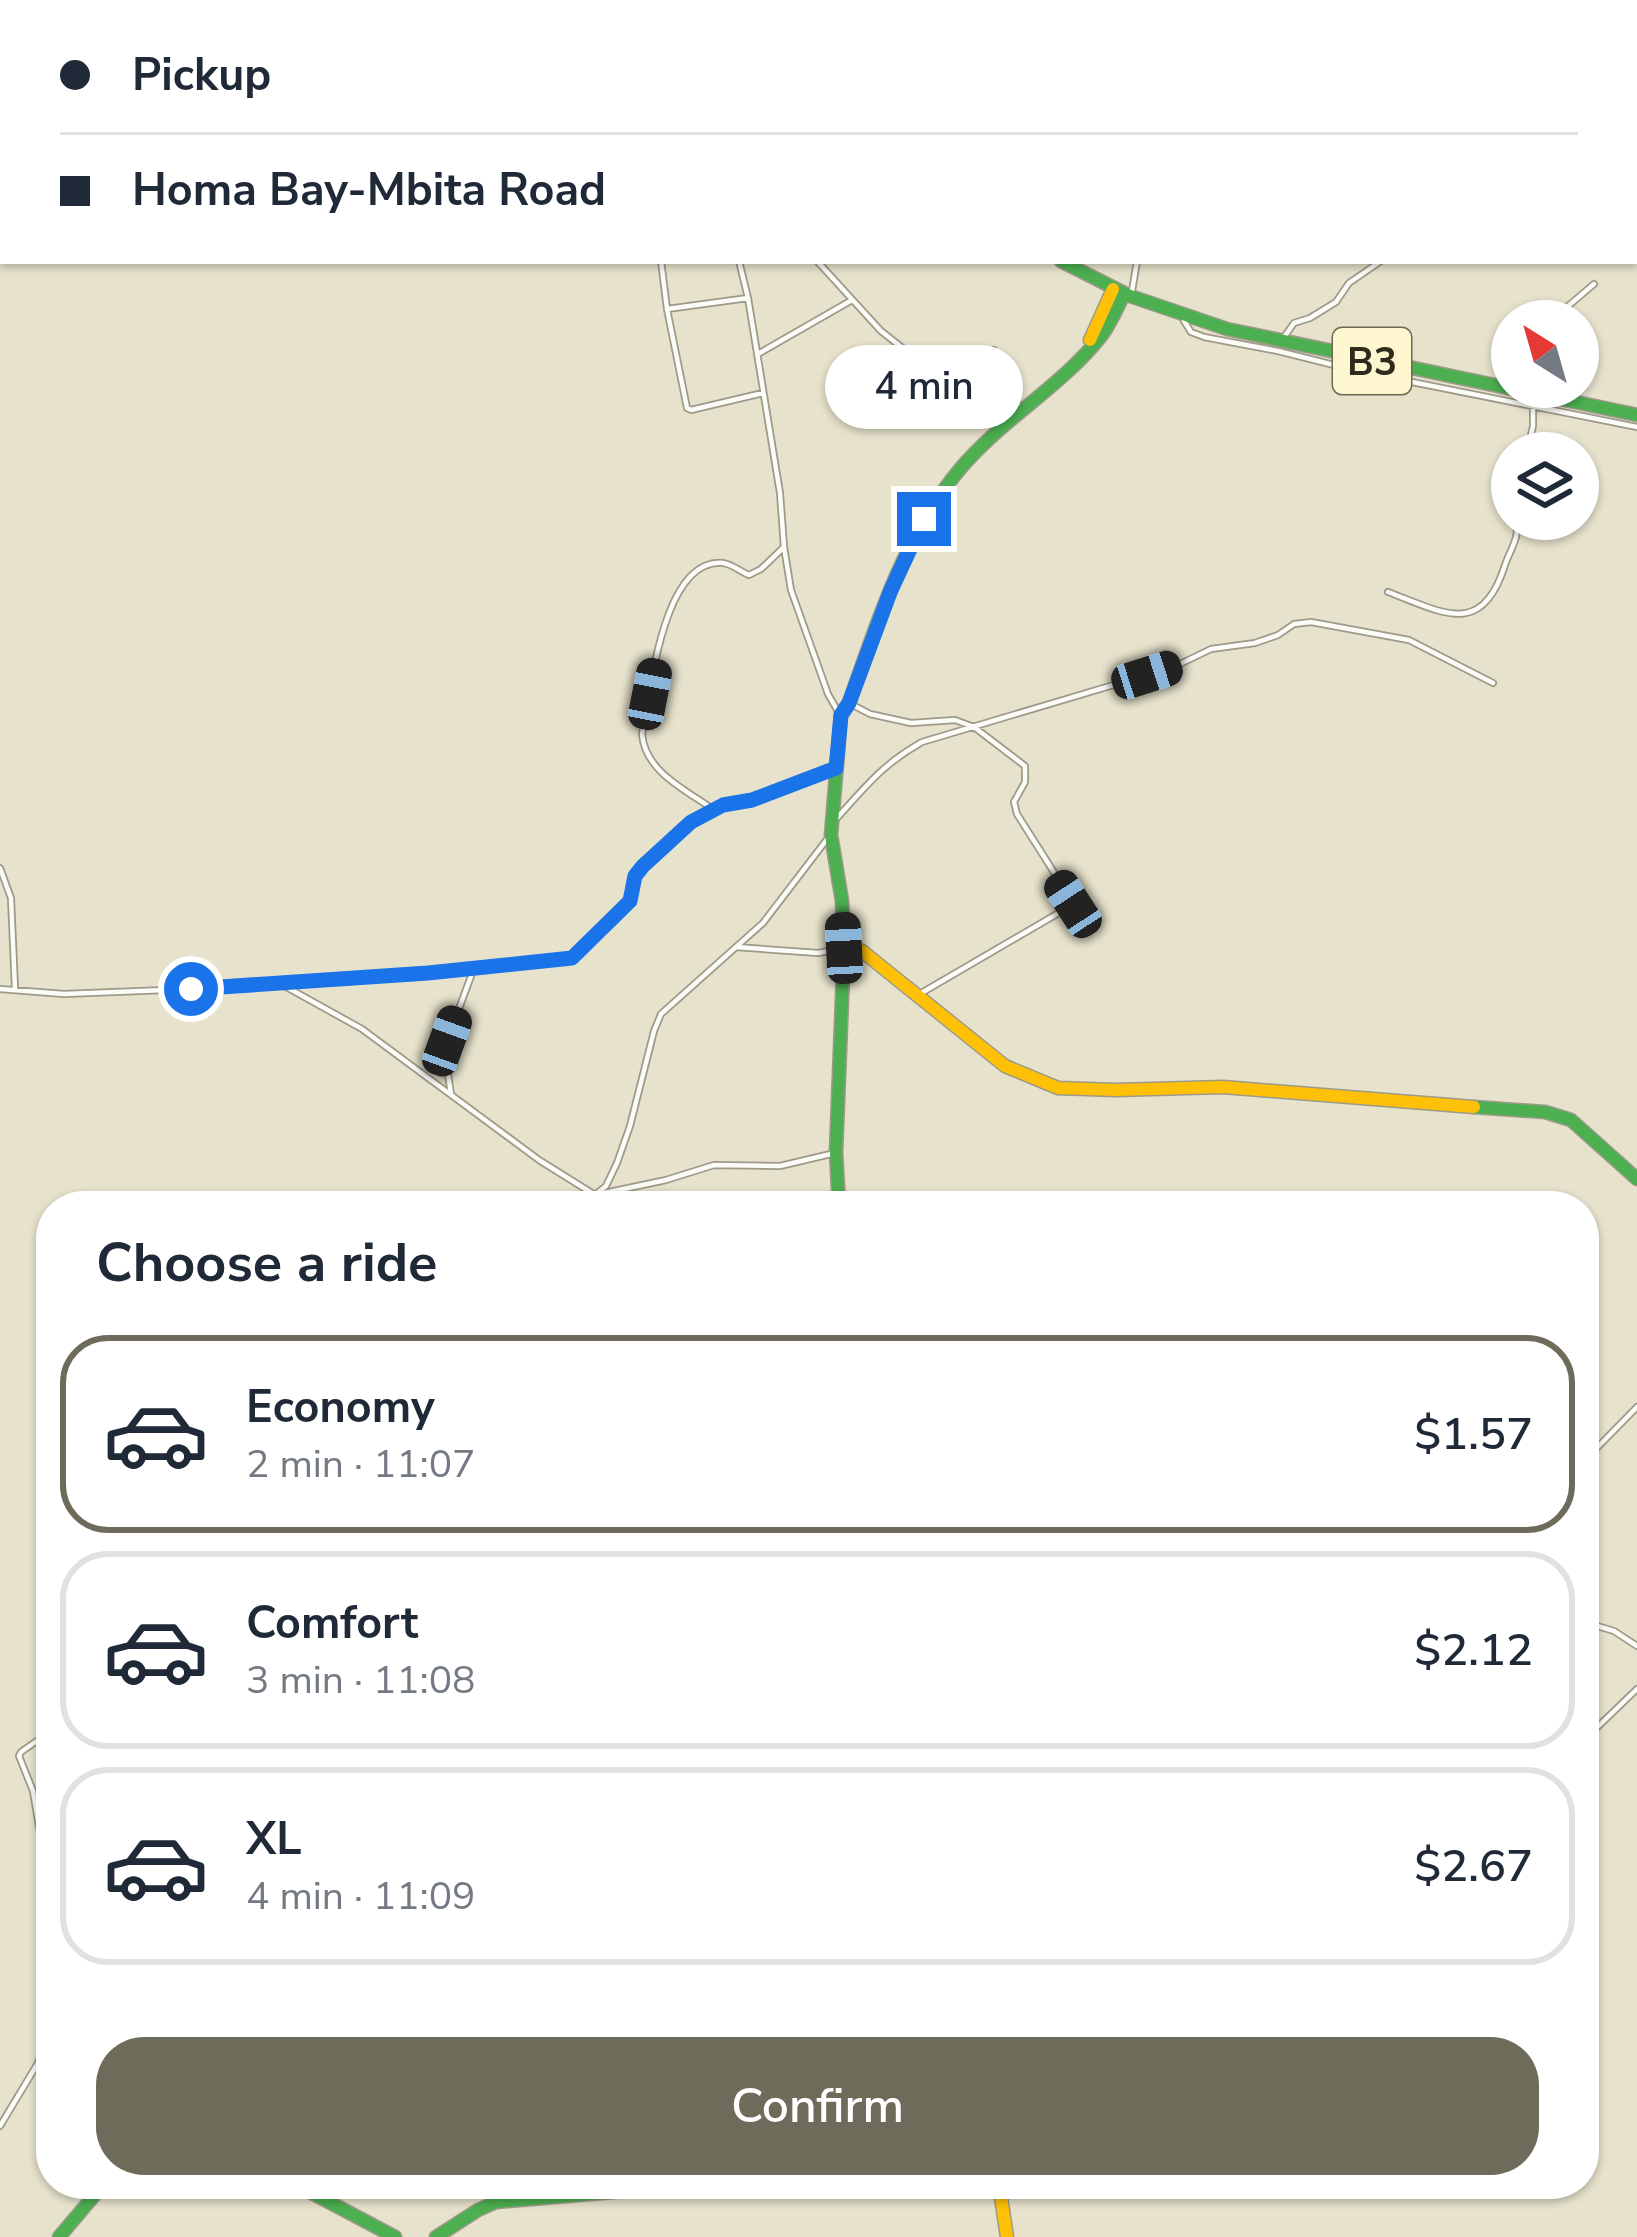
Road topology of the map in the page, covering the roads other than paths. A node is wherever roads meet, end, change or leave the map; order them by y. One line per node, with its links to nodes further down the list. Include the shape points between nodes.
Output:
1 (661, 264): 12 (street)
2 (740, 264): 9 (street)
3 (820, 264): 10 (street)
4 (1067, 264): 8 (main road)
5 (1136, 264): 8 (street)
6 (1377, 264): 13 (street, via 1336,302 1290,326)
7 (1594, 284): 11 (street)
8 (1122, 293): 13 (main road, B3); 21 (main road, via 1100,337)
9 (748, 298): 12 (street); 14 (street)
10 (852, 300): 14 (street); 21 (street, via 919,361 994,350)
11 (1575, 300)
12 (667, 309): 17 (street, via 687,408)
13 (1279, 347): 15 (main road, B3)
14 (756, 355): 17 (street)
15 (1398, 372): 16 (main road, B3); 18 (street)
16 (1491, 385)
17 (763, 393): 25 (street)
18 (1491, 396)
19 (1599, 407): 22 (main road, B3)
20 (1538, 408): 23 (street)
21 (1020, 412): 28 (main road, via 963,465 924,519)
22 (1637, 415)
23 (1637, 427)
24 (1517, 540): 26 (street, via 1499,586 1470,613)
25 (784, 547): 28 (street, via 827,694); 31 (street, via 749,575 730,565 690,575 673,598 658,653 644,746 668,778)
26 (1388, 592)
27 (1493, 683): 29 (street, via 1409,640 1300,622 1267,640 1210,649)
28 (845, 709): 29 (street); 30 (main road)
29 (974, 728): 32 (street, via 895,757); 40 (street, via 1025,766 1017,814 1073,904)
30 (836, 768): 31 (street); 32 (main road)
31 (713, 809): 36 (street, via 643,866 630,901 572,958)
32 (832, 828): 34 (street); 35 (main road)
33 (0, 868): 39 (street, via 11,898)
34 (736, 947): 35 (street); 45 (street, via 661,1014 630,1126)
35 (844, 948): 40 (main road, via 862,951); 42 (main road)
36 (474, 968): 37 (street); 41 (street, via 447,1041)
37 (281, 984): 39 (street, via 81,994); 41 (street, via 362,1029)
38 (0, 989): 39 (street)
39 (15, 989)
40 (918, 995): 43 (main road, via 1005,1066 1058,1088 1223,1087 1544,1112 1570,1120)
41 (451, 1094): 44 (street)
42 (836, 1152): 46 (street, via 780,1166 714,1165); 47 (main road)
43 (1637, 1179)
44 (589, 1191)
45 (600, 1191)
46 (611, 1191)
47 (838, 1191)
48 (1637, 1407): 49 (street)
49 (1599, 1446)
50 (1599, 1626): 51 (street)
51 (1637, 1646)
52 (1637, 1689): 53 (street)
53 (1599, 1725)
54 (36, 1741): 55 (street, via 19,1756)
55 (36, 1808)
56 (36, 2066): 57 (street)
57 (0, 2126)
58 (91, 2199): 62 (main road)
59 (323, 2199): 63 (main road)
60 (527, 2199): 64 (main road, via 496,2202)
61 (1001, 2199): 65 (main road)
62 (59, 2237)
63 (395, 2237)
64 (436, 2237)
65 (1007, 2237)

